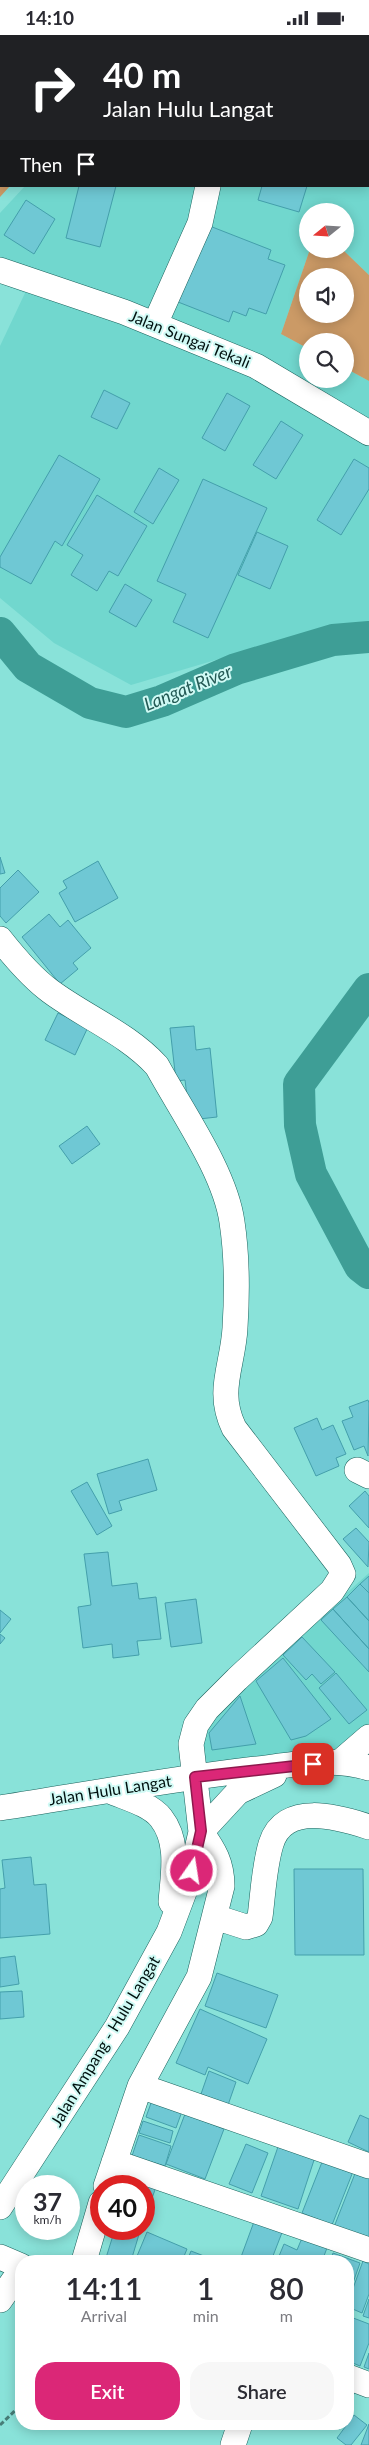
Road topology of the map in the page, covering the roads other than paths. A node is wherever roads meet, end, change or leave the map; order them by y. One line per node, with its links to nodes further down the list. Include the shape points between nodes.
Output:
1 (208, 187): 3 (street, via 200,223)
2 (0, 270): 3 (street, Jalan Sungai Tekali)
3 (155, 324): 4 (street, Jalan Sungai Tekali, via 256,366)
4 (369, 433)
5 (0, 939): 9 (street, Jalan Ampang - Hulu Langat, via 17,961 50,991 144,1051 157,1066 220,1176 232,1222 236,1307 225,1384 228,1417 342,1569 340,1580 332,1591 207,1709 196,1725 191,1744)
6 (369, 1737): 7 (street)
7 (340, 1762): 8 (street, Jalan Hulu Langat); 9 (street, Jalan Hulu Langat); 13 (street, via 269,1775 238,1791)
8 (369, 1768)
9 (195, 1777): 10 (street, Jalan Hulu Langat); 13 (street, Jalan Ampang - Hulu Langat)
10 (110, 1791): 11 (street, Jalan Hulu Langat); 15 (street, via 143,1805 161,1818 171,1838 175,1859)
11 (0, 1808)
12 (369, 1827): 14 (street, via 336,1816 309,1815 291,1820 278,1829 271,1844 260,1917 256,1924 246,1927)
13 (201, 1831): 14 (street, via 218,1857 222,1871); 15 (street, Jalan Ampang - Hulu Langat, via 192,1871)
14 (215, 1917): 16 (street, via 199,1977)
15 (169, 1932): 20 (street, Jalan Ampang - Hulu Langat, via 117,2027)
16 (140, 2086): 17 (street); 18 (street)
17 (114, 2162): 19 (street); 22 (street)
18 (369, 2166)
19 (110, 2175)
20 (0, 2207)
21 (90, 2240): 23 (street)
22 (369, 2250)
23 (86, 2255)
24 (0, 2257): 25 (street)
25 (15, 2263)
26 (15, 2279): 27 (street)
27 (0, 2300)
28 (354, 2379): 29 (street)
29 (369, 2385)
30 (238, 2430): 31 (street)
31 (233, 2445)

